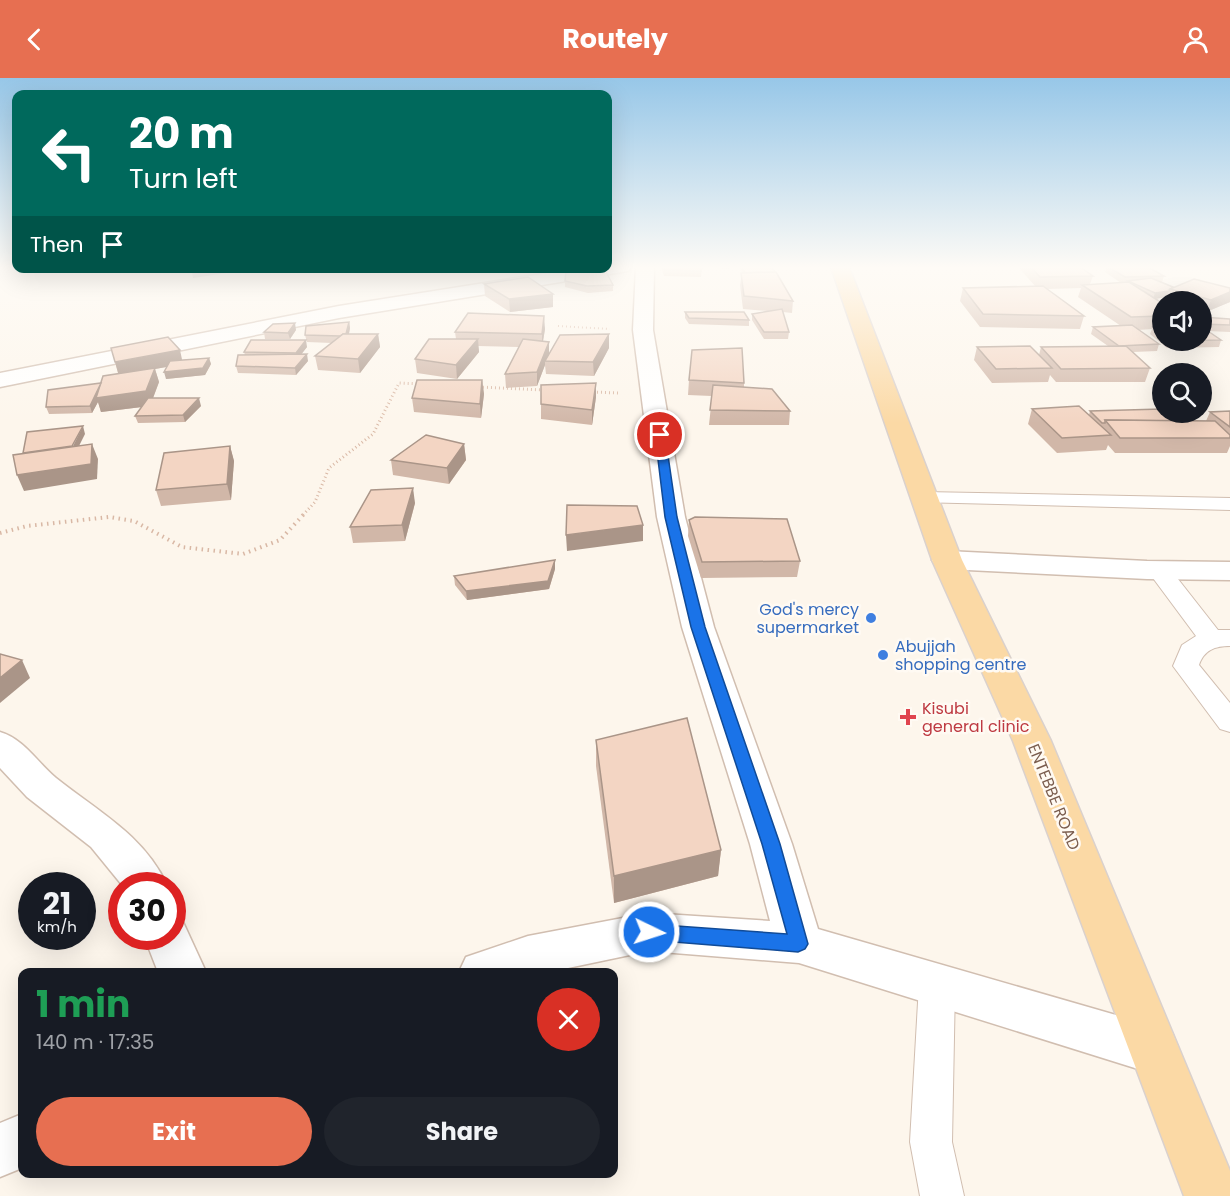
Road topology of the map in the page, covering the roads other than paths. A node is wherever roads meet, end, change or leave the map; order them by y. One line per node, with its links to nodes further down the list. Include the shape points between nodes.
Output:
1 (303, 319): 4 (street)
2 (643, 319): 14 (street, via 671,517 695,618 771,844)
3 (859, 319): 5 (main road, ENTEBBE ROAD)
4 (0, 380)
5 (924, 498): 6 (lane); 7 (main road, ENTEBBE ROAD)
6 (1230, 504)
7 (947, 560): 8 (street); 19 (main road, ENTEBBE ROAD, via 1032,741)
8 (1159, 570): 9 (street); 10 (lane)
9 (1230, 571)
10 (1221, 638): 11 (lane, via 1191,651 1186,666)
11 (1230, 722)
12 (0, 745): 13 (street, via 41,787 106,836)
13 (137, 872)
14 (798, 944): 17 (street, via 649,932 528,956); 18 (street)
15 (173, 950): 16 (street)
16 (180, 968)
17 (494, 968)
18 (937, 985): 19 (street); 23 (lane, via 932,1142)
19 (1154, 1050): 22 (main road, ENTEBBE ROAD)
20 (18, 1142): 21 (street)
21 (0, 1149)
22 (1217, 1191)
23 (942, 1196)

